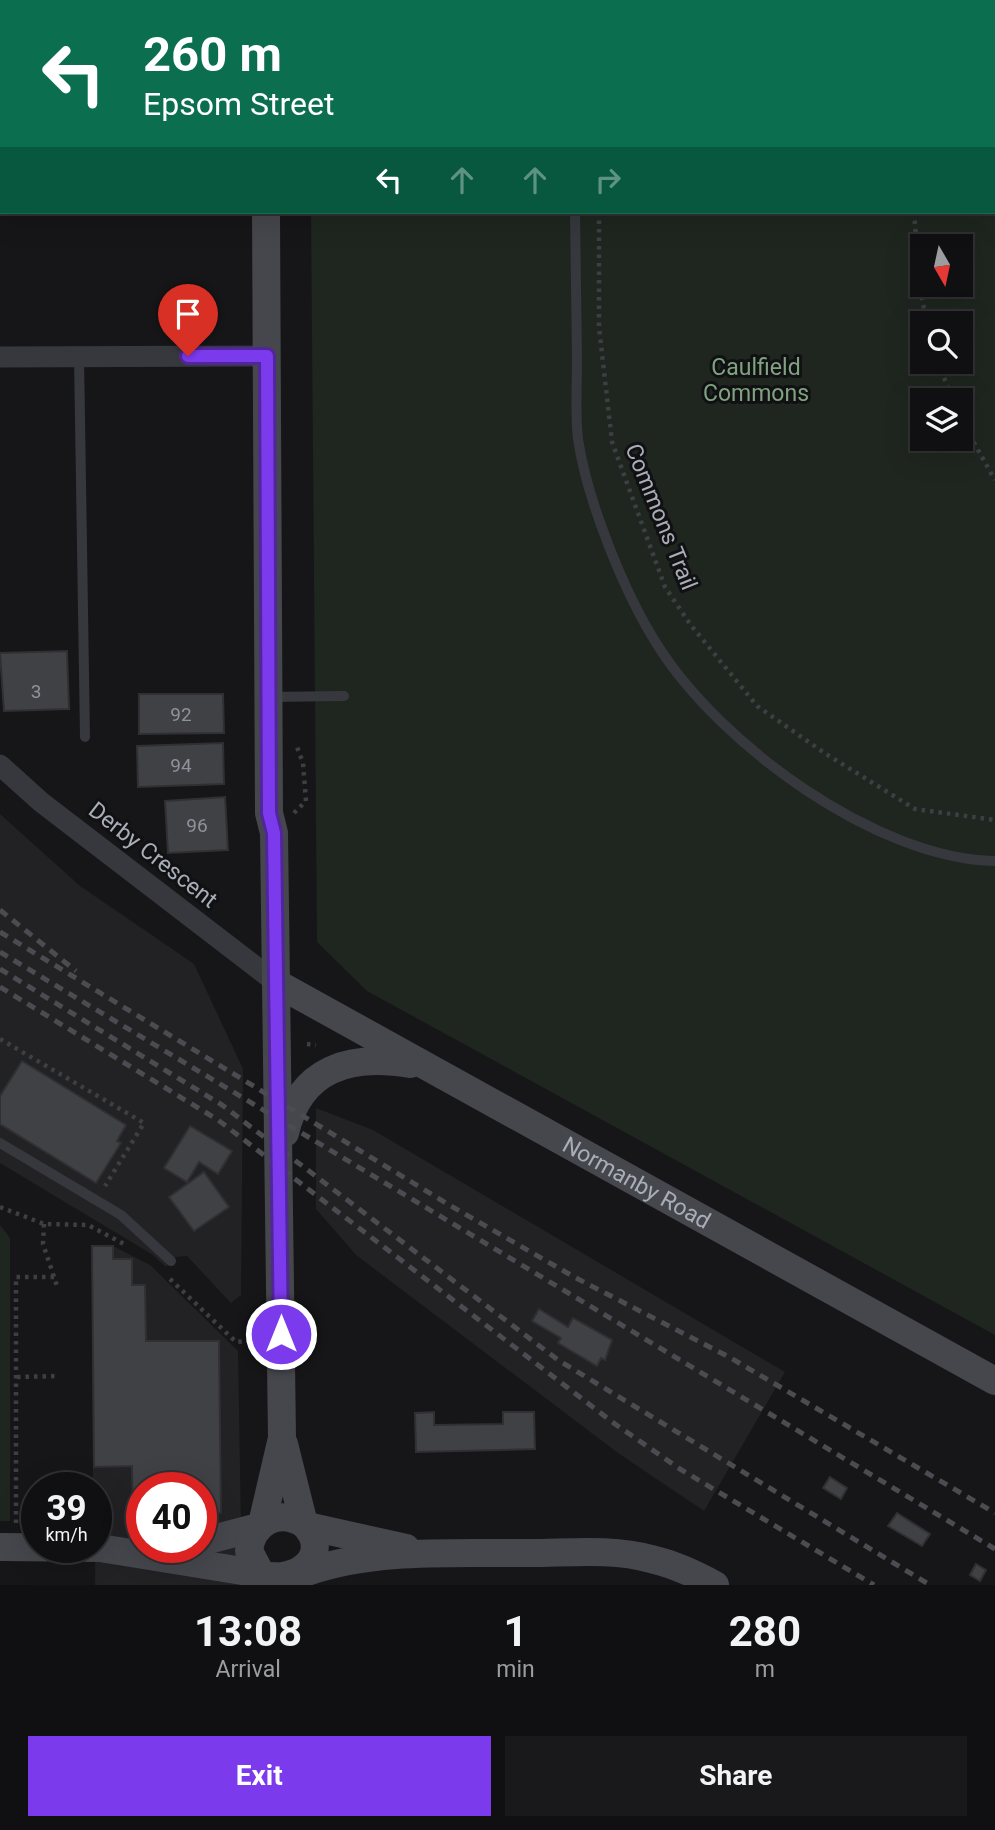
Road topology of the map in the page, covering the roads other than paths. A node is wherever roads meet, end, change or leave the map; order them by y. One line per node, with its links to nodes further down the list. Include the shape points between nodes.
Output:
1 (266, 214): 4 (street)
2 (575, 214): 10 (lane, via 578,439 603,528 658,646 738,739 842,813 924,847)
3 (79, 356): 4 (street); 5 (street); 8 (lane)
4 (267, 356): 7 (street)
5 (0, 357)
6 (344, 696): 7 (lane)
7 (268, 697): 11 (street)
8 (85, 737)
9 (0, 765): 11 (street, Derby Crescent, via 41,802)
10 (995, 861)
11 (278, 984): 12 (street, Normanby Road); 14 (street)
12 (426, 1068): 14 (street, via 366,1060 330,1069 309,1085 294,1106); 16 (street, Normanby Road)
13 (0, 1143): 15 (lane, via 121,1215)
14 (279, 1160): 17 (street)
15 (171, 1261)
16 (993, 1375)
17 (282, 1438): 18 (street); 19 (street)
18 (260, 1525): 19 (street, via 283,1516); 20 (street); 26 (street, via 249,1551)
19 (306, 1525): 23 (street); 25 (street, via 316,1549)
20 (217, 1537)
21 (0, 1547): 22 (street)
22 (126, 1552)
23 (429, 1554): 25 (street, via 354,1559); 27 (street, via 622,1554 670,1564)
24 (185, 1563): 26 (street)
25 (304, 1578): 26 (street, via 281,1583)
26 (263, 1579)
27 (715, 1585)

